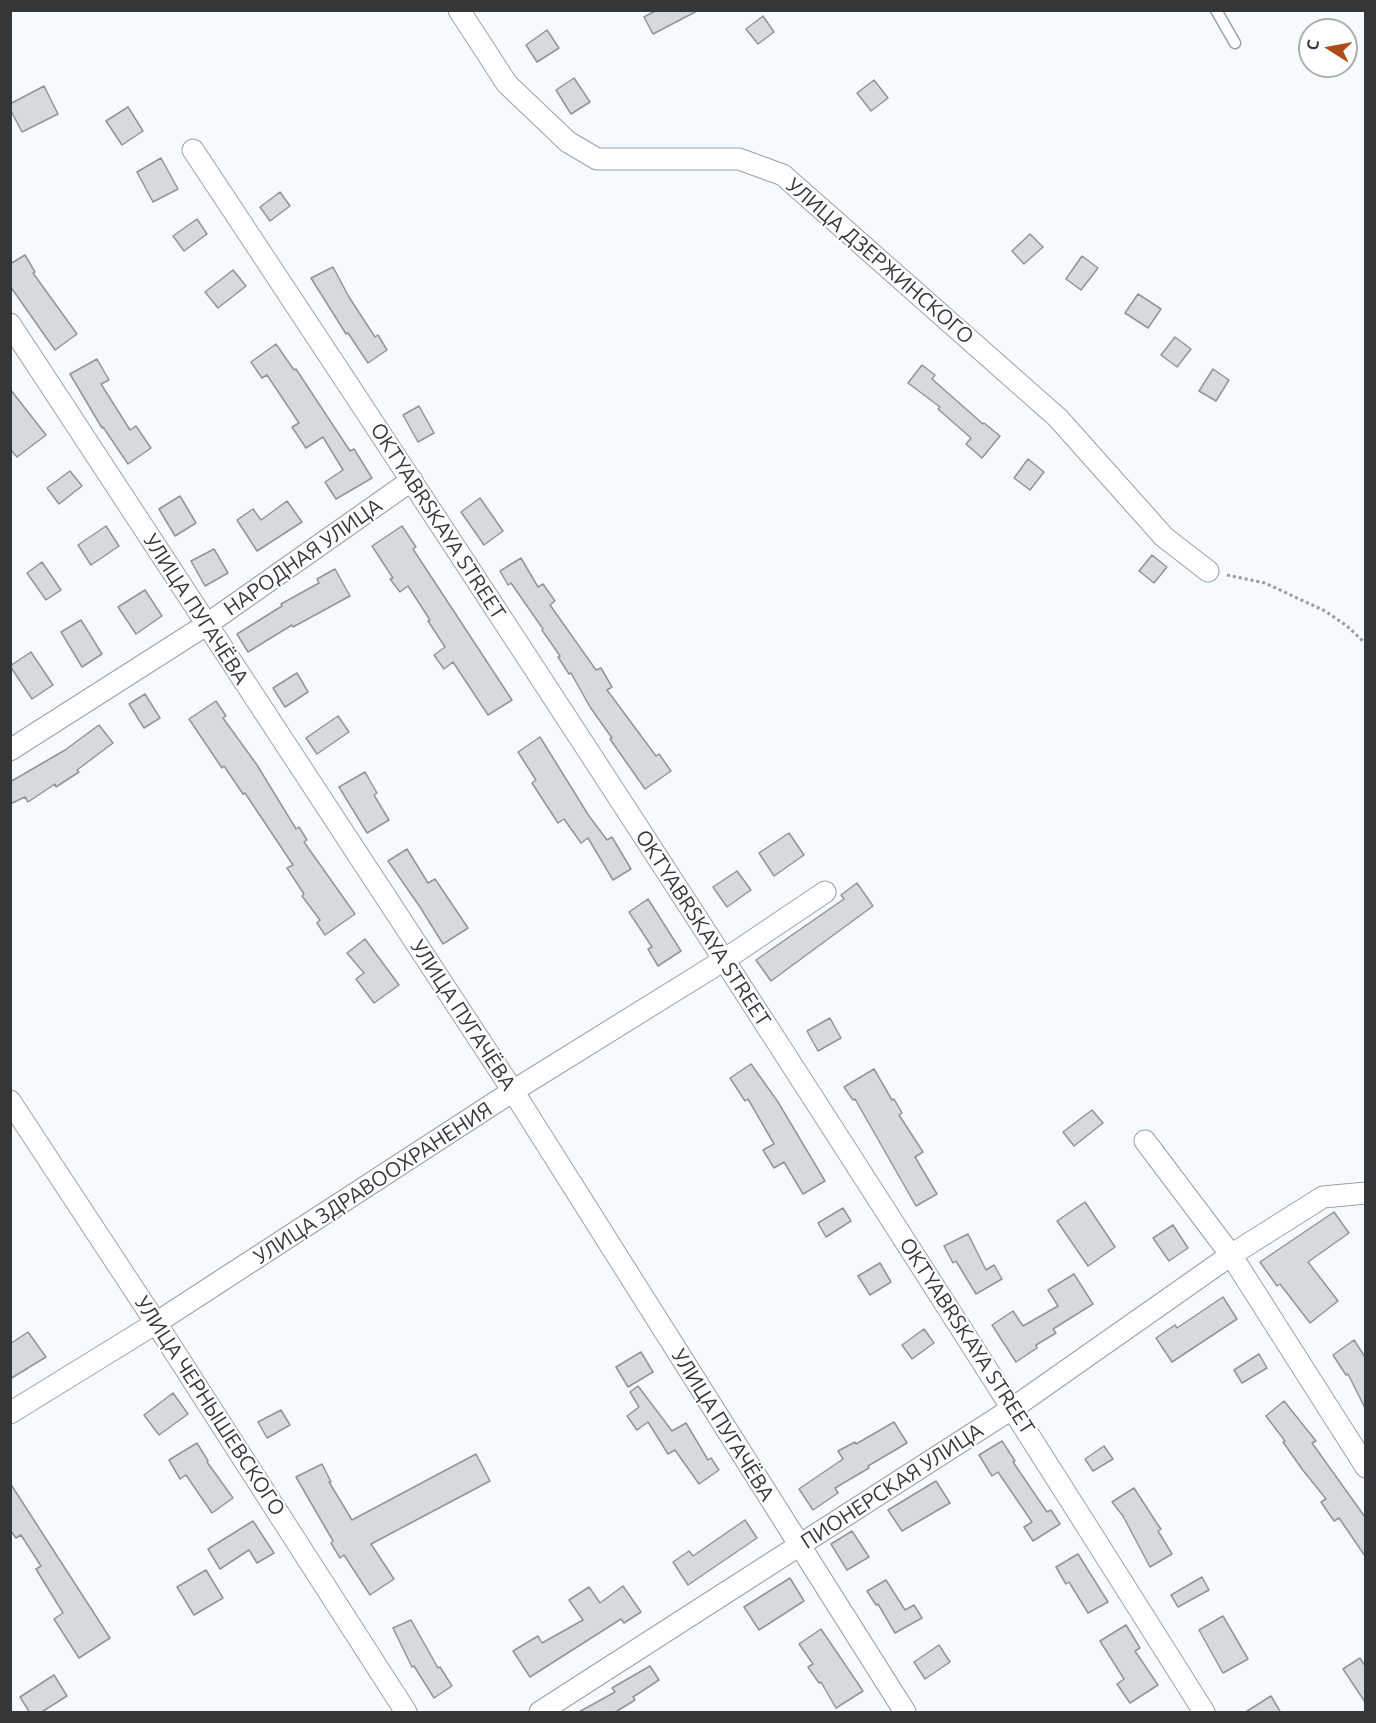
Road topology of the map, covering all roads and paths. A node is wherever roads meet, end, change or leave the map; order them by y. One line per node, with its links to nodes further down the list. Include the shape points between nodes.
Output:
1 (459, 10): 7 (street, УЛИЦА ДЗЕРЖИНСКОГО, via 507,84 568,142 597,159 739,159 783,175 1058,418 1164,537)
2 (1216, 10): 3 (lane)
3 (1235, 43)
4 (193, 150): 6 (street, OKTYABRSKAYA STREET)
5 (10, 324): 8 (street, УЛИЦА ПУГАЧЁВА)
6 (412, 480): 8 (street, НАРОДНАЯ УЛИЦА); 12 (street, OKTYABRSKAYA STREET)
7 (1208, 571): 9 (path, via 1265,583 1285,592 1325,611)
8 (206, 625): 10 (street, НАРОДНАЯ УЛИЦА); 13 (street, УЛИЦА ПУГАЧЁВА)
9 (1365, 644)
10 (10, 750)
11 (825, 892): 12 (street, УЛИЦА ЗДРАВООХРАНЕНИЯ)
12 (724, 960): 13 (street, УЛИЦА ЗДРАВООХРАНЕНИЯ); 19 (street, OKTYABRSKAYA STREET)
13 (513, 1091): 18 (street, УЛИЦА ЗДРАВООХРАНЕНИЯ); 22 (street, УЛИЦА ПУГАЧЁВА)
14 (10, 1101): 18 (street, УЛИЦА ЧЕРНЫШЕВСКОГО)
15 (1145, 1142): 17 (street)
16 (1365, 1193): 17 (street, ПИОНЕРСКАЯ УЛИЦА, via 1323,1197)
17 (1231, 1255): 19 (street, ПИОНЕРСКАЯ УЛИЦА); 21 (street)
18 (156, 1323): 20 (street, УЛИЦА ЗДРАВООХРАНЕНИЯ); 23 (street, УЛИЦА ЧЕРНЫШЕВСКОГО)
19 (1013, 1408): 22 (street, ПИОНЕРСКАЯ УЛИЦА); 26 (street, OKTYABRSKAYA STREET)
20 (10, 1413)
21 (1365, 1467)
22 (799, 1546): 24 (street, ПИОНЕРСКАЯ УЛИЦА); 25 (street, УЛИЦА ПУГАЧЁВА)
23 (406, 1713)
24 (540, 1713)
25 (905, 1713)
26 (1204, 1713)

